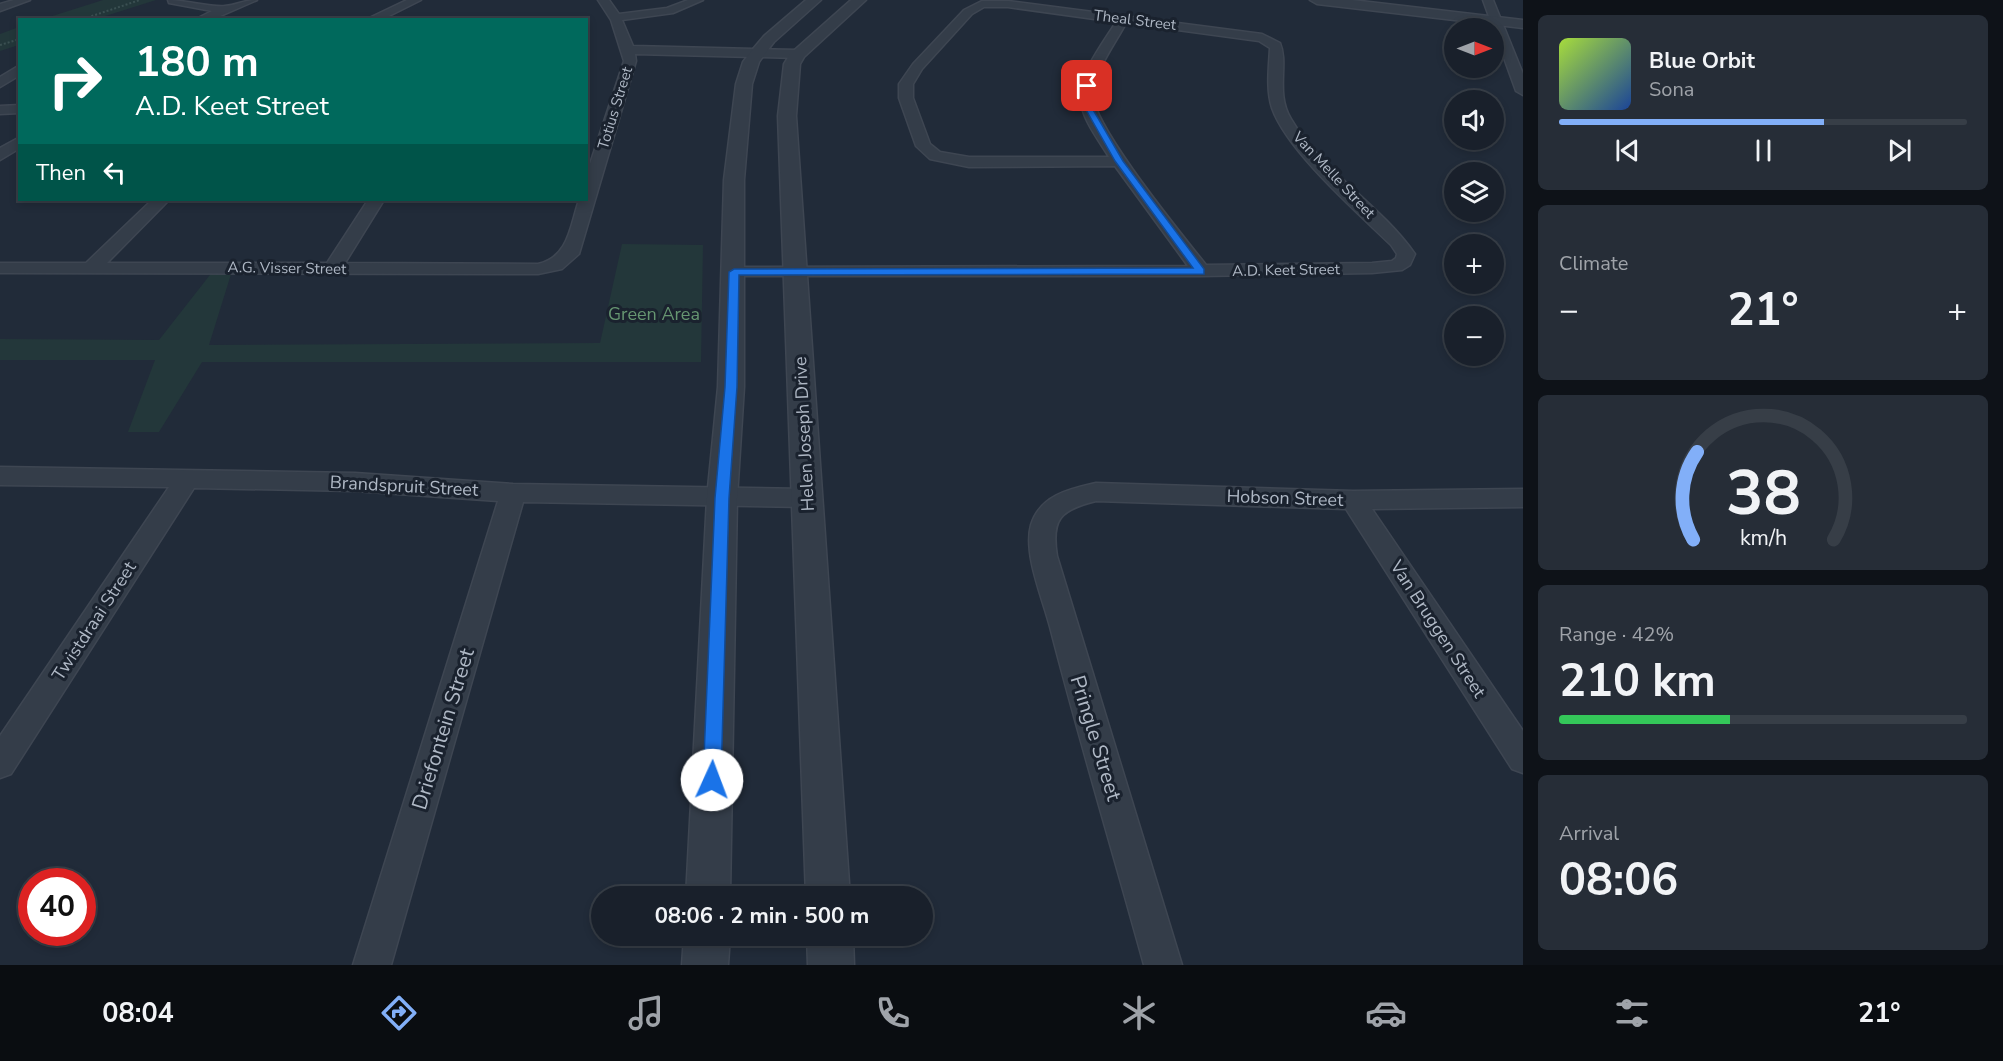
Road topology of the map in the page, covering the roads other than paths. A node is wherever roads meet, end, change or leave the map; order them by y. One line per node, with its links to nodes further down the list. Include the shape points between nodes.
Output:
1 (25, 0): 11 (street)
2 (252, 0): 12 (street)
3 (416, 0): 17 (street)
4 (603, 0): 18 (street, Totius Street)
5 (698, 0): 18 (street, via 669,11)
6 (814, 0): 23 (street)
7 (859, 0): 24 (street, via 810,40)
8 (1317, 0): 13 (street)
9 (1398, 0): 13 (street)
10 (173, 1): 12 (street)
11 (0, 8)
12 (224, 10): 16 (street)
13 (1456, 12): 15 (street); 15 (street)
14 (1523, 14): 15 (street)
15 (1492, 17): 20 (street); 27 (street)
16 (204, 18)
17 (376, 18)
18 (615, 18): 22 (street, Totius Street)
19 (1124, 18): 21 (street, Theal Street, via 1256,36); 32 (street, via 1087,86 1085,99); 32 (street, Theal Street, via 982,4 968,12 906,84 906,98 923,146 935,156 969,162)
20 (1523, 26)
21 (1276, 46): 38 (street, Van Melle Street, via 1278,108 1303,145 1397,241 1406,254)
22 (629, 55): 23 (street); 33 (street, Totius Street)
23 (754, 57): 24 (street); 43 (street, via 744,84 734,180)
24 (795, 59): 44 (street, Helen Joseph Drive, via 788,116)
25 (18, 70): 26 (street)
26 (0, 83)
27 (1523, 90)
28 (18, 109): 29 (street)
29 (0, 110)
30 (18, 142): 31 (street)
31 (0, 156)
32 (1119, 161): 42 (street)
33 (588, 193)
34 (160, 201): 39 (street)
35 (375, 201): 41 (street)
36 (586, 201): 37 (street, Totius Street)
37 (570, 254): 41 (street, A.G. Visser Street, via 556,265 538,269)
38 (1404, 261): 42 (street, A.D. Keet Street, via 1396,266 1372,268)
39 (92, 267): 40 (street, A.G. Visser Street); 41 (street, A.G. Visser Street)
40 (0, 268)
41 (332, 269)
42 (1201, 271): 44 (street, A.D. Keet Street)
43 (734, 272): 44 (street, A.D. Keet Street); 48 (street, via 731,387)
44 (796, 272): 49 (street, Helen Joseph Drive)
45 (0, 476): 46 (street, Brandspruit Street)
46 (187, 478): 47 (street, Brandspruit Street, via 355,482); 54 (street, Twistdraai Street)
47 (513, 492): 48 (street, Brandspruit Street); 59 (street, Driefontein Street)
48 (722, 498): 49 (street, Brandspruit Street); 55 (street)
49 (807, 498): 56 (street, Helen Joseph Drive)
50 (1523, 498): 51 (street, Hobson Street)
51 (1353, 500): 52 (street, Hobson Street, via 1096,492 1067,499); 53 (street, Van Bruggen Street)
52 (1051, 510): 62 (street, Pringle Street, via 1044,524 1043,547)
53 (1523, 758)
54 (0, 763)
55 (708, 886)
56 (827, 886)
57 (706, 946): 60 (street)
58 (830, 946): 61 (street)
59 (372, 965)
60 (705, 965)
61 (831, 965)
62 (1163, 965)

